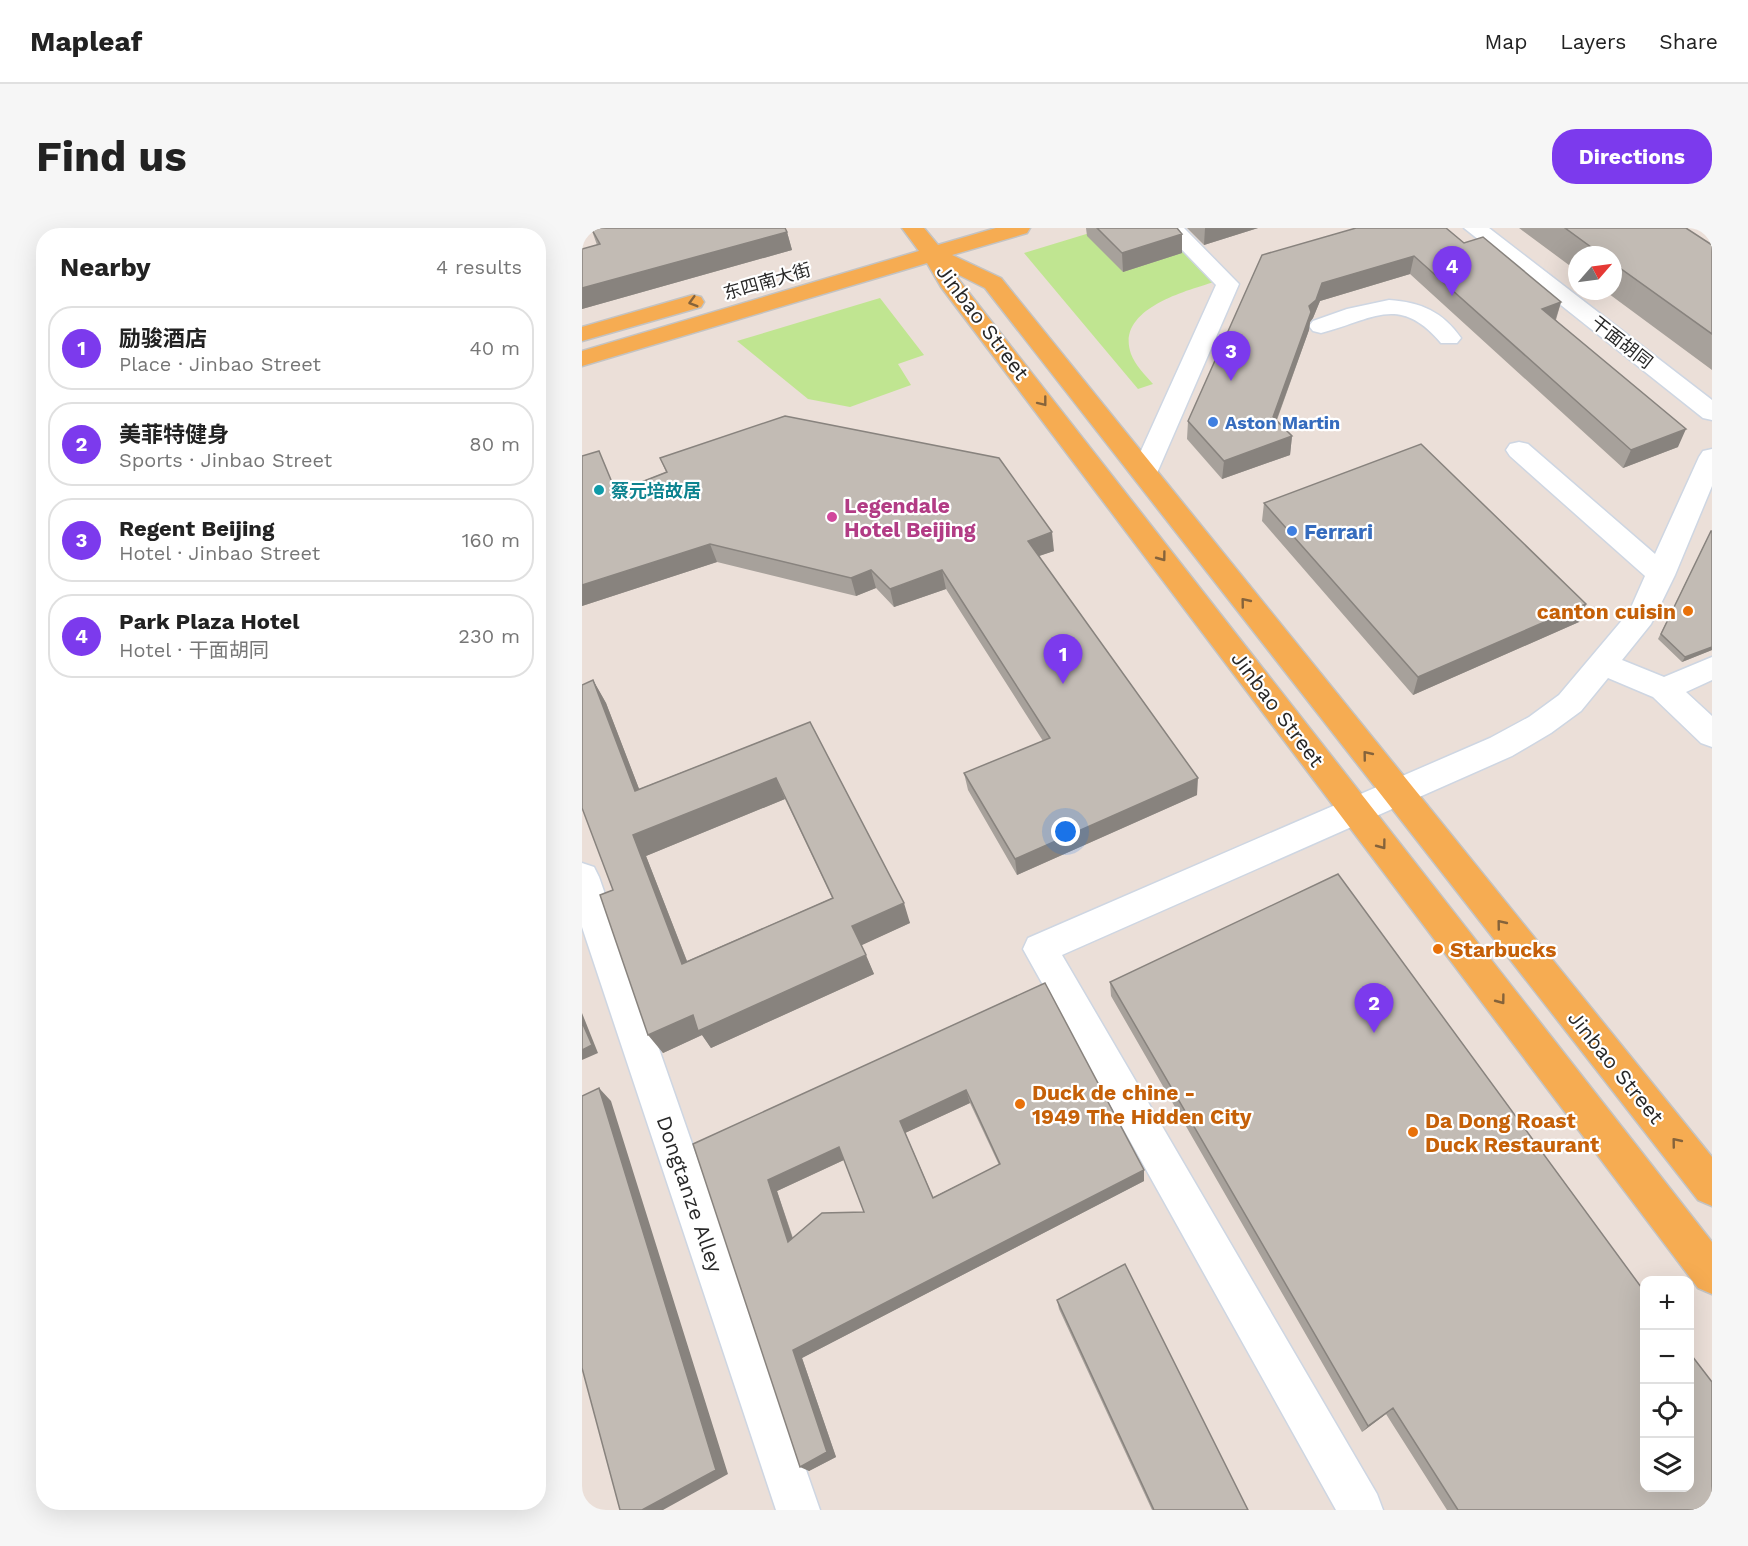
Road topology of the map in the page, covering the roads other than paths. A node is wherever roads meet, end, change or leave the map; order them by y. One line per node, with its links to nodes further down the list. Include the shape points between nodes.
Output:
1 (951, 228): 5 (main road, 东四南大街)
2 (1019, 228): 5 (main road, 东四南大街)
3 (1172, 228): 15 (street, via 1228,284)
4 (1475, 228): 12 (street, 干面胡同)
5 (922, 240): 6 (main road, 东四南大街); 11 (main road); 15 (main road, Jinbao Street, via 993,283); 22 (main road, Jinbao Street, one-way to 22, via 949,282)
6 (772, 280)
7 (716, 296): 9 (main road, 东四南大街, one-way to 9)
8 (1321, 326): 10 (street, via 1360,312 1400,306 1422,312 1443,328)
9 (582, 334)
10 (1449, 338)
11 (582, 358)
12 (1712, 412)
13 (1519, 450): 16 (street)
14 (1712, 457): 16 (street)
15 (1144, 473): 21 (main road, Jinbao Street, one-way to 15)
16 (1661, 575): 17 (street, via 1641,617)
17 (1603, 664): 19 (street); 21 (street, via 1570,703 1540,725)
18 (1712, 668): 19 (street)
19 (1664, 689): 20 (street)
20 (1712, 735)
21 (1398, 794): 22 (street); 24 (main road, Jinbao Street, one-way to 21)
22 (1356, 811): 25 (main road, Jinbao Street, one-way to 25); 27 (street, via 1040,949)
23 (582, 877): 26 (street, Dongtanze Alley)
24 (1712, 1187)
25 (1712, 1274)
26 (798, 1510)
27 (1361, 1510)

